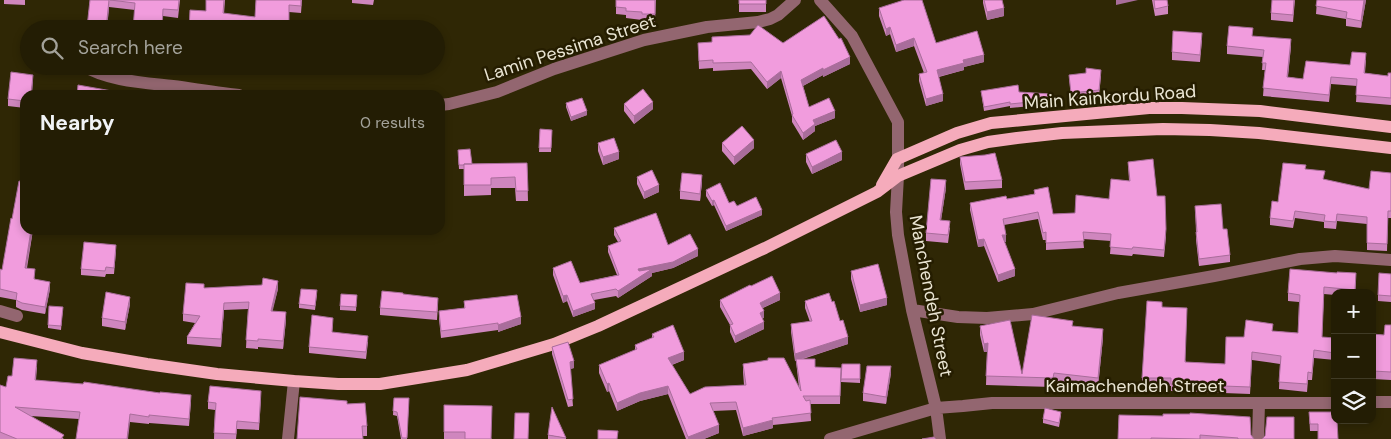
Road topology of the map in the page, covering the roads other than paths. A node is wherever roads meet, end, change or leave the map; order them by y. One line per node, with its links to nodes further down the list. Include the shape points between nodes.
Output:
1 (795, 0): 5 (street, Lamin Pessima Street, via 770,19 644,40 554,69 497,92)
2 (820, 0): 10 (street, Manchendeh Street, via 852,36 898,122)
3 (104, 75): 4 (street)
4 (198, 90)
5 (445, 104)
6 (1260, 111): 7 (main road, Main Kainkordu Road); 8 (main road); 10 (main road, Main Kainkordu Road, via 1149,108 991,123 957,133)
7 (1391, 127)
8 (1259, 133): 9 (main road); 11 (main road, via 1164,129 1017,138 960,150)
9 (1391, 148)
10 (897, 159): 11 (street, Manchendeh Street); 12 (main road)
11 (898, 176): 12 (main road); 14 (street, Manchendeh Street, via 898,235)
12 (877, 192): 18 (main road, via 598,326 519,356 467,370 380,384)
13 (1391, 260): 14 (street, via 1335,256 1300,259 1118,293 1033,314 987,318)
14 (912, 310): 23 (street, Manchendeh Street)
15 (0, 311): 16 (street)
16 (17, 316)
17 (0, 332): 18 (main road, via 147,364)
18 (294, 381): 24 (street)
19 (1331, 402): 22 (street, Kaimachendeh Street)
20 (1376, 402): 21 (street)
21 (1391, 402)
22 (1259, 403): 23 (street, Kaimachendeh Street, via 992,403); 27 (street)
23 (936, 408): 25 (street, Kaimachendeh Street); 26 (street, Manchendeh Street)
24 (288, 439)
25 (830, 439)
26 (940, 439)
27 (1258, 439)

